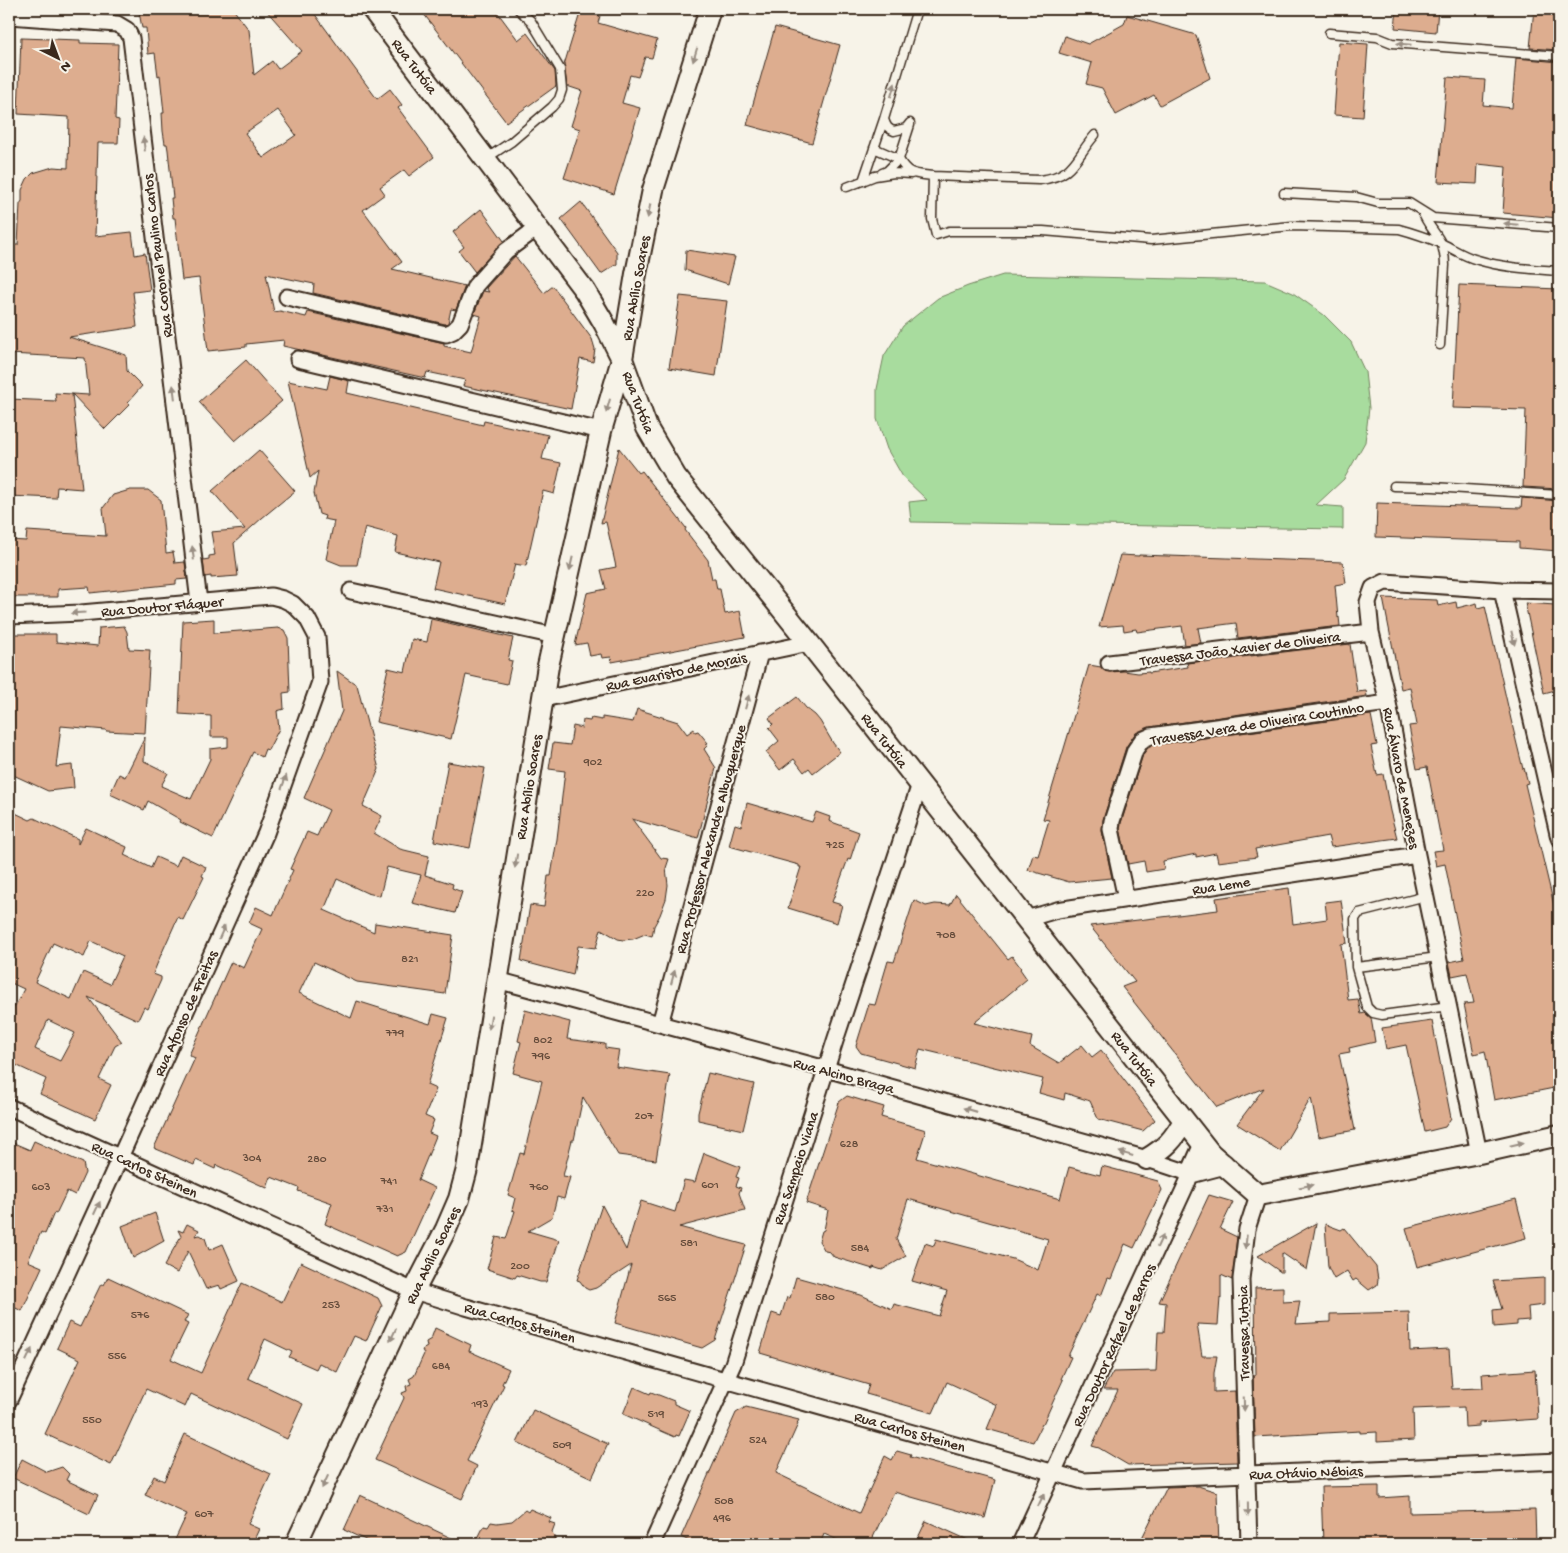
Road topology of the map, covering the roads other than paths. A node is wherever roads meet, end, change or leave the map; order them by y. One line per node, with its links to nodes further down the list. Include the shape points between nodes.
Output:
1 (372, 9): 11 (street, Rua Tutóia)
2 (518, 9): 11 (lane, via 531,21 560,69 562,90 552,107)
3 (710, 9): 27 (street, Rua Abílio Soares, one-way to 27, via 653,190)
4 (917, 9): 8 (lane, one-way to 4)
5 (9, 16): 34 (street, Rua Coronel Paulino Carlos, one-way to 5, via 131,38 127,30 117,24)
6 (1329, 33): 7 (lane, one-way to 6, via 1392,43 1377,37)
7 (1559, 56)
8 (884, 120): 10 (lane); 12 (lane, via 894,131 906,128 910,123)
9 (1095, 135): 15 (lane, via 1074,166 1051,179)
10 (874, 148): 12 (lane); 16 (lane)
11 (486, 159): 20 (street, Rua Tutóia)
12 (900, 159): 13 (lane); 14 (lane, via 887,171)
13 (911, 174): 14 (lane); 15 (lane)
14 (875, 176): 16 (lane)
15 (934, 176): 22 (lane, via 932,219 936,234 949,231 1043,231 1151,240 1292,226 1398,229)
16 (863, 181): 17 (lane)
17 (847, 186)
18 (1284, 193): 19 (lane, via 1409,203)
19 (1422, 211): 21 (lane, one-way to 19, via 1433,218); 22 (lane)
20 (537, 228): 24 (street, via 506,251 475,286 460,324 446,334); 27 (street, Rua Tutóia, via 585,291)
21 (1559, 228)
22 (1442, 244): 23 (lane, via 1479,261); 25 (lane, via 1445,265)
23 (1559, 271)
24 (287, 297)
25 (1440, 345)
26 (298, 359): 28 (street)
27 (622, 359): 28 (street, Rua Abílio Soares, one-way to 28); 39 (street, Rua Tutóia, via 647,428 676,477)
28 (601, 431): 38 (street, Rua Abílio Soares, one-way to 38)
29 (1394, 486): 30 (lane)
30 (1559, 496)
31 (1502, 590): 33 (street, Rua Álvaro de Menezes); 37 (street, Rua Álvaro de Menezes, via 1385,582 1373,588 1368,602); 45 (street, one-way to 45)
32 (351, 591): 38 (street)
33 (1559, 591)
34 (199, 602): 35 (street, Rua Doutor Fláquer, one-way to 35); 36 (street, Rua Doutor Fláquer, via 270,596 293,604)
35 (9, 616)
36 (307, 618): 61 (street, Rua Afonso de Freitas, one-way to 36, via 266,833 320,682 317,637)
37 (1371, 632): 41 (street, Travessa João Xavier de Oliveira); 43 (street, Rua Álvaro de Menezes)
38 (555, 636): 42 (street, Rua Abílio Soares)
39 (809, 643): 40 (street, Rua Evaristo de Morais); 44 (street, Rua Tutóia)
40 (760, 653): 42 (street, Rua Evaristo de Morais); 54 (street, Rua Professor Alexandre Albuquerque, one-way to 40)
41 (1109, 663)
42 (543, 699): 52 (street, Rua Abílio Soares, one-way to 52)
43 (1388, 703): 46 (street, Rua Álvaro de Menezes); 48 (street, Travessa Vera de Oliveira Coutinho, via 1151,736 1142,740 1135,750 1111,829)
44 (920, 784): 49 (street, Rua Tutóia); 55 (street, Rua Sampaio Viana)
45 (1559, 838)
46 (1417, 855): 47 (street, Rua Álvaro de Menezes); 48 (street, Rua Leme)
47 (1426, 896): 50 (street, Rua Álvaro de Menezes); 51 (lane, via 1359,913 1355,919)
48 (1126, 899): 49 (street, Rua Leme, via 1057,910)
49 (1026, 919): 57 (street, Rua Tutóia)
50 (1439, 957): 51 (lane); 53 (street, Rua Álvaro de Menezes)
51 (1356, 967): 53 (lane, via 1367,1007 1373,1013 1382,1015)
52 (497, 980): 54 (street, Rua Alcino Braga); 66 (street, Rua Abílio Soares, one-way to 66, via 467,1169 459,1199)
53 (1449, 1006): 60 (street, Rua Álvaro de Menezes)
54 (660, 1024): 55 (street, Rua Alcino Braga)
55 (826, 1069): 62 (street, Rua Alcino Braga, one-way to 55); 67 (street, Rua Sampaio Viana)
56 (9, 1107): 61 (street, Rua Carlos Steinen)
57 (1184, 1120): 59 (street, Rua Tutóia); 62 (street, via 1170,1142)
58 (1559, 1135): 60 (street, one-way to 58)
59 (1202, 1144): 63 (street, Rua Tutóia); 64 (street, Rua Doutor Rafael de Barros)
60 (1478, 1153): 65 (street, one-way to 60)
61 (119, 1158): 66 (street, Rua Carlos Steinen); 68 (street, Rua Afonso de Freitas, one-way to 61)
62 (1147, 1159): 64 (street, Rua Alcino Braga)
63 (1223, 1164): 64 (street); 65 (street, Rua Tutóia)
64 (1189, 1173): 70 (street, Rua Doutor Rafael de Barros, one-way to 64)
65 (1258, 1195): 71 (street, Travessa Tutoia, one-way to 71, via 1247,1229 1241,1279)
66 (414, 1291): 67 (street, Rua Carlos Steinen); 72 (street, Rua Abílio Soares, one-way to 72)
67 (726, 1380): 70 (street, Rua Carlos Steinen); 73 (street, Rua Sampaio Viana)
68 (9, 1400)
69 (1559, 1461): 71 (street, Rua Otávio Nébias)
70 (1054, 1472): 71 (street, Rua Otávio Nébias, via 1083,1481); 74 (street, Rua Doutor Rafael de Barros, one-way to 70)
71 (1246, 1474): 75 (street, Travessa Tutoia, one-way to 75)
72 (296, 1544)
73 (652, 1544)
74 (1020, 1544)
75 (1249, 1544)

